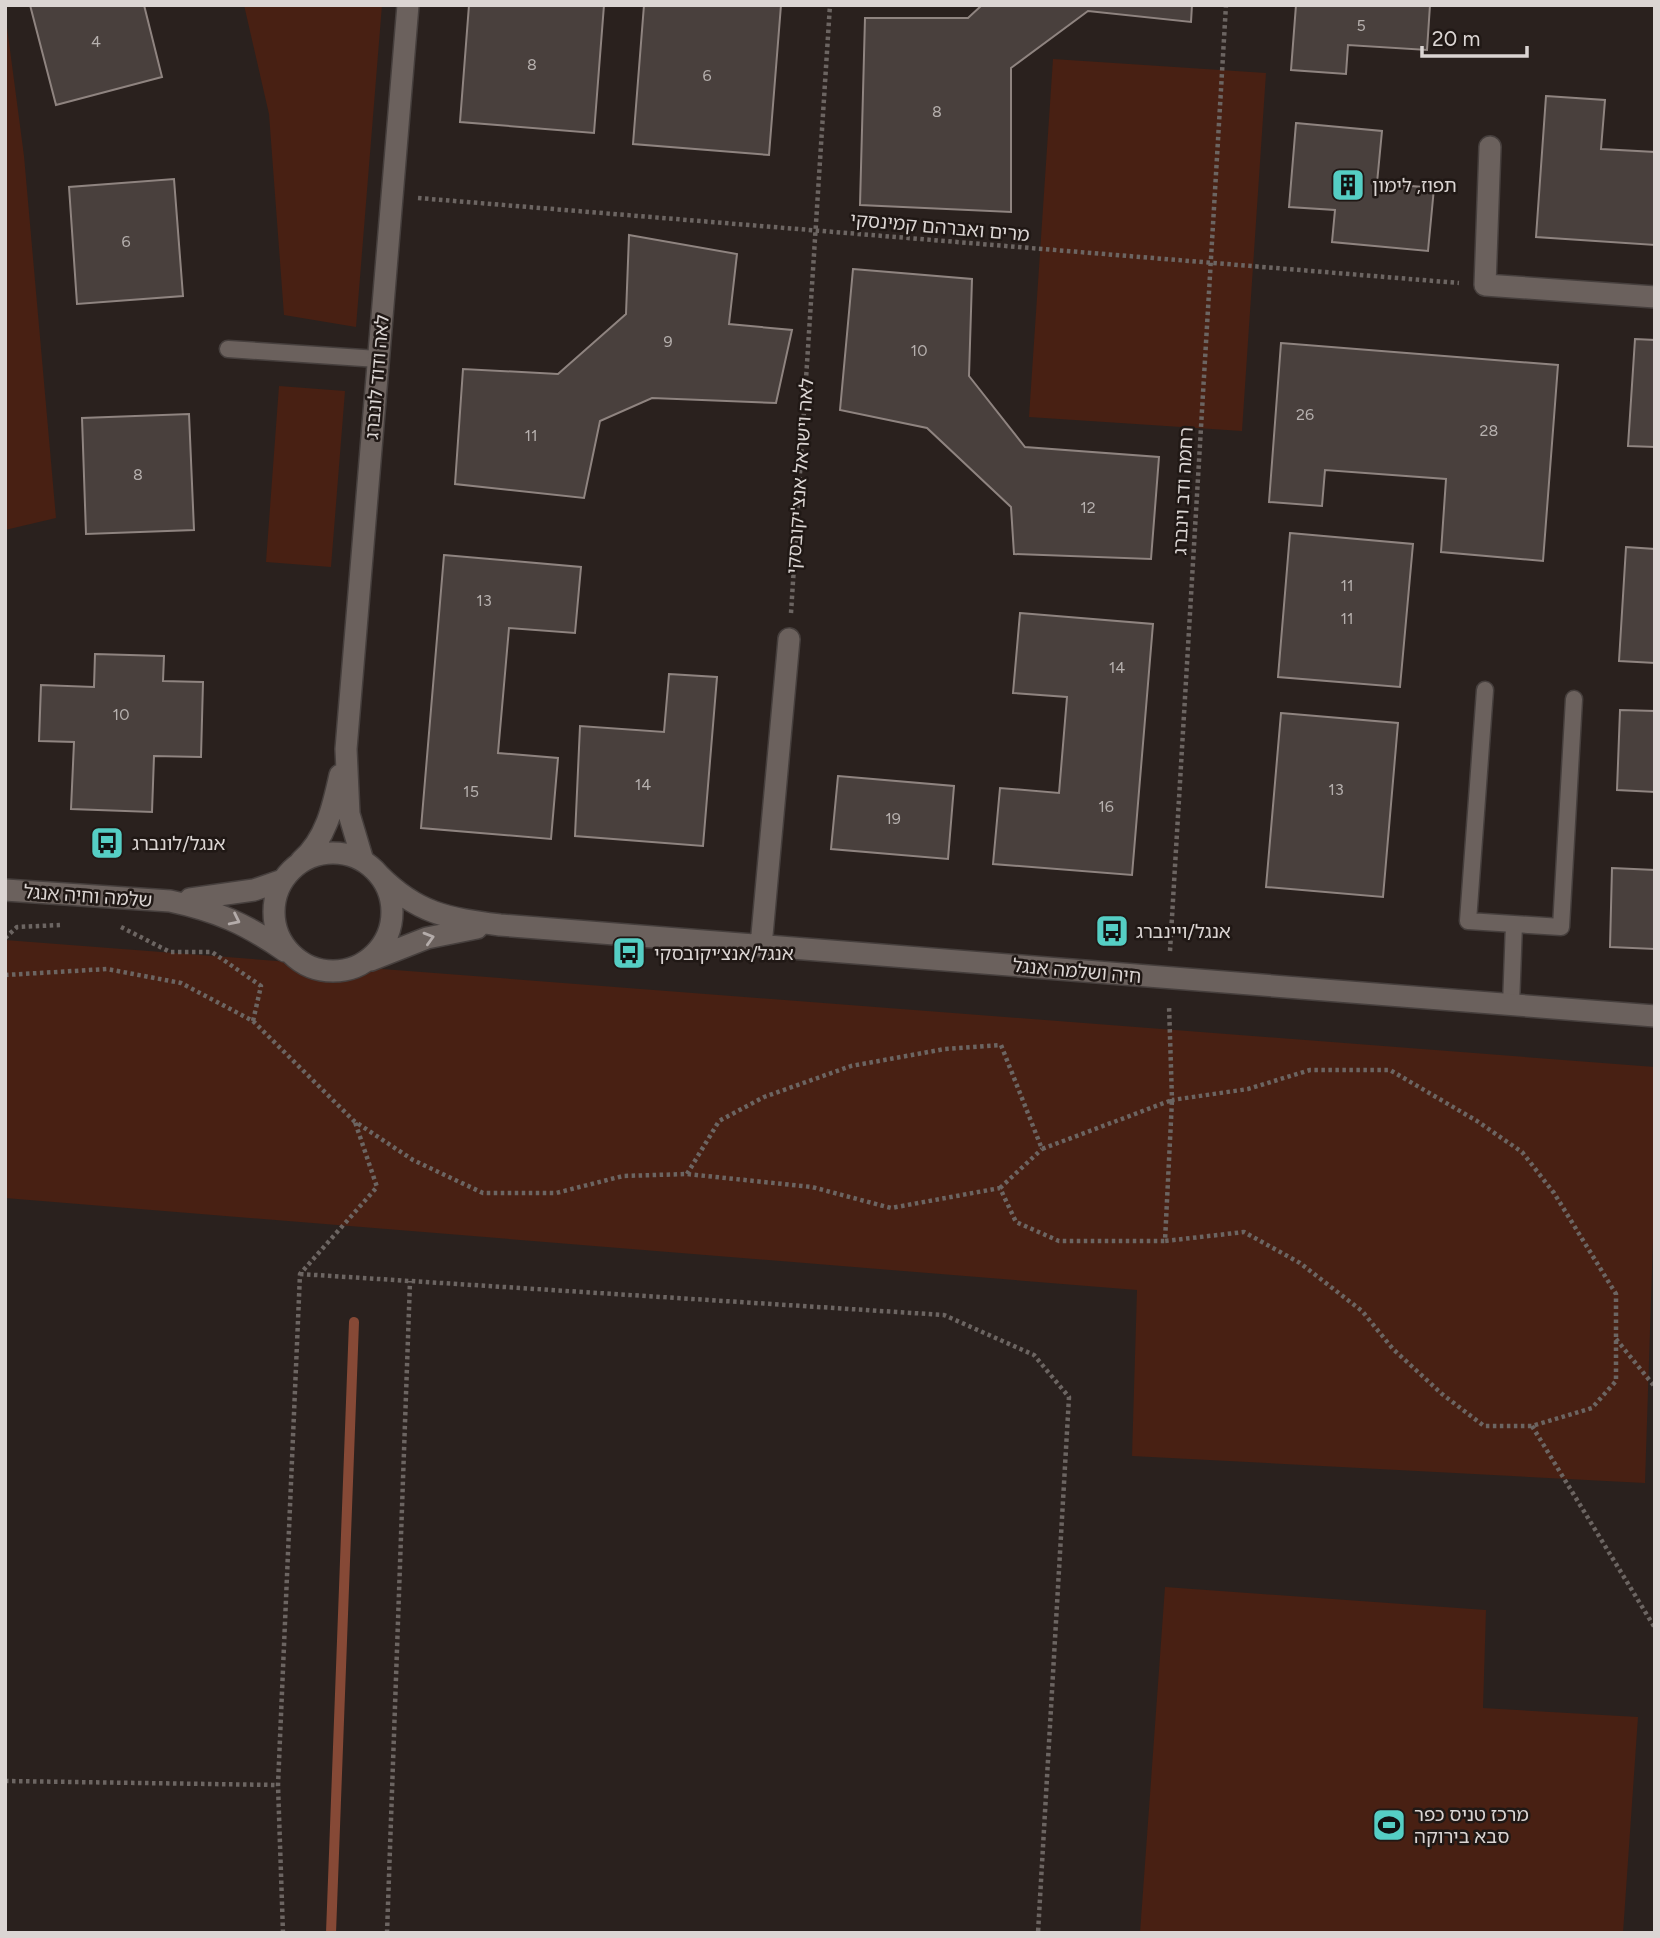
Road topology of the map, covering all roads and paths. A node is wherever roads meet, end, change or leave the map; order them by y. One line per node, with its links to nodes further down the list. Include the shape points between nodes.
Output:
1 (408, 5): 5 (street, לאה ודוד לונברג)
2 (830, 5): 6 (path, לאה וישראל אנצ'יקובסקי)
3 (1226, 5): 7 (path, רחמה ודב וינברג)
4 (1490, 146): 8 (street)
5 (392, 196): 6 (path, מרים ואברהם קמינסקי); 11 (street, לאה ודוד לונברג)
6 (816, 230): 7 (path, מרים ואברהם קמינסקי); 12 (path, לאה וישראל אנצ'יקובסקי)
7 (1211, 264): 8 (path, מרים ואברהם קמינסקי); 29 (path, רחמה ודב וינברג)
8 (1485, 285): 9 (street)
9 (1655, 297)
10 (228, 349): 11 (lane)
11 (379, 359): 15 (street, לאה ודוד לונברג)
12 (789, 639): 25 (street)
13 (1485, 690): 21 (lane, via 1468,921)
14 (1574, 699): 21 (lane, via 1561,927)
15 (346, 749): 16 (street, לאה ודוד לונברג, via 349,814); 17 (street, לאה ודוד לונברג, via 328,821 309,854)
16 (371, 868): 17 (street, via 333,853 313,856); 22 (street, חיה ושלמה אנגל, via 402,898 426,909 455,919); 27 (street, via 389,893 392,913 390,930)
17 (289, 873): 19 (street, שלמה וחיה אנגל, via 227,896); 26 (street, via 274,899 273,919 279,939)
18 (5, 890): 19 (street, שלמה וחיה אנגל)
19 (170, 901): 26 (street, שלמה וחיה אנגל, one-way to 26, via 230,917)
20 (73, 924): 24 (path, via 17,927)
21 (1514, 924): 30 (lane)
22 (500, 925): 25 (street, חיה ושלמה אנגל); 27 (street, חיה ושלמה אנגל, one-way to 22, via 427,938)
23 (109, 926): 32 (path, via 121,927 170,951 212,951 261,986)
24 (5, 938)
25 (761, 946): 29 (street, חיה ושלמה אנגל)
26 (292, 956): 27 (street, via 326,971)
27 (366, 962)
28 (5, 975): 32 (path, via 107,969 181,983)
29 (1168, 978): 30 (street, חיה ושלמה אנגל); 33 (path, רחמה ודב וינברג)
30 (1511, 1005): 31 (street, חיה ושלמה אנגל)
31 (1655, 1016)
32 (253, 1021): 34 (path)
33 (1172, 1100): 35 (path); 38 (path, רחמה ודב וינברג); 41 (path, via 1248,1089 1310,1070 1390,1070 1522,1153 1616,1294)
34 (354, 1121): 36 (path, via 413,1160 483,1194 556,1194 622,1176); 39 (path, via 377,1186)
35 (1042, 1149): 36 (path, via 1001,1045 945,1049 851,1066 764,1097 719,1121); 37 (path)
36 (687, 1174): 37 (path, via 812,1186 891,1208)
37 (1000, 1188): 38 (path, via 1016,1222 1059,1241)
38 (1165, 1241): 43 (path, via 1244,1232 1300,1263 1362,1311 1394,1349 1484,1426)
39 (300, 1274): 40 (path); 46 (path)
40 (410, 1281): 48 (path); 49 (path, via 944,1315 1034,1355 1069,1397)
41 (1616, 1339): 42 (path); 43 (path, via 1616,1381 1592,1408)
42 (1655, 1387)
43 (1532, 1426): 44 (path)
44 (1655, 1628)
45 (5, 1781): 46 (path)
46 (278, 1785): 47 (path)
47 (283, 1933)
48 (387, 1933)
49 (1038, 1933)

